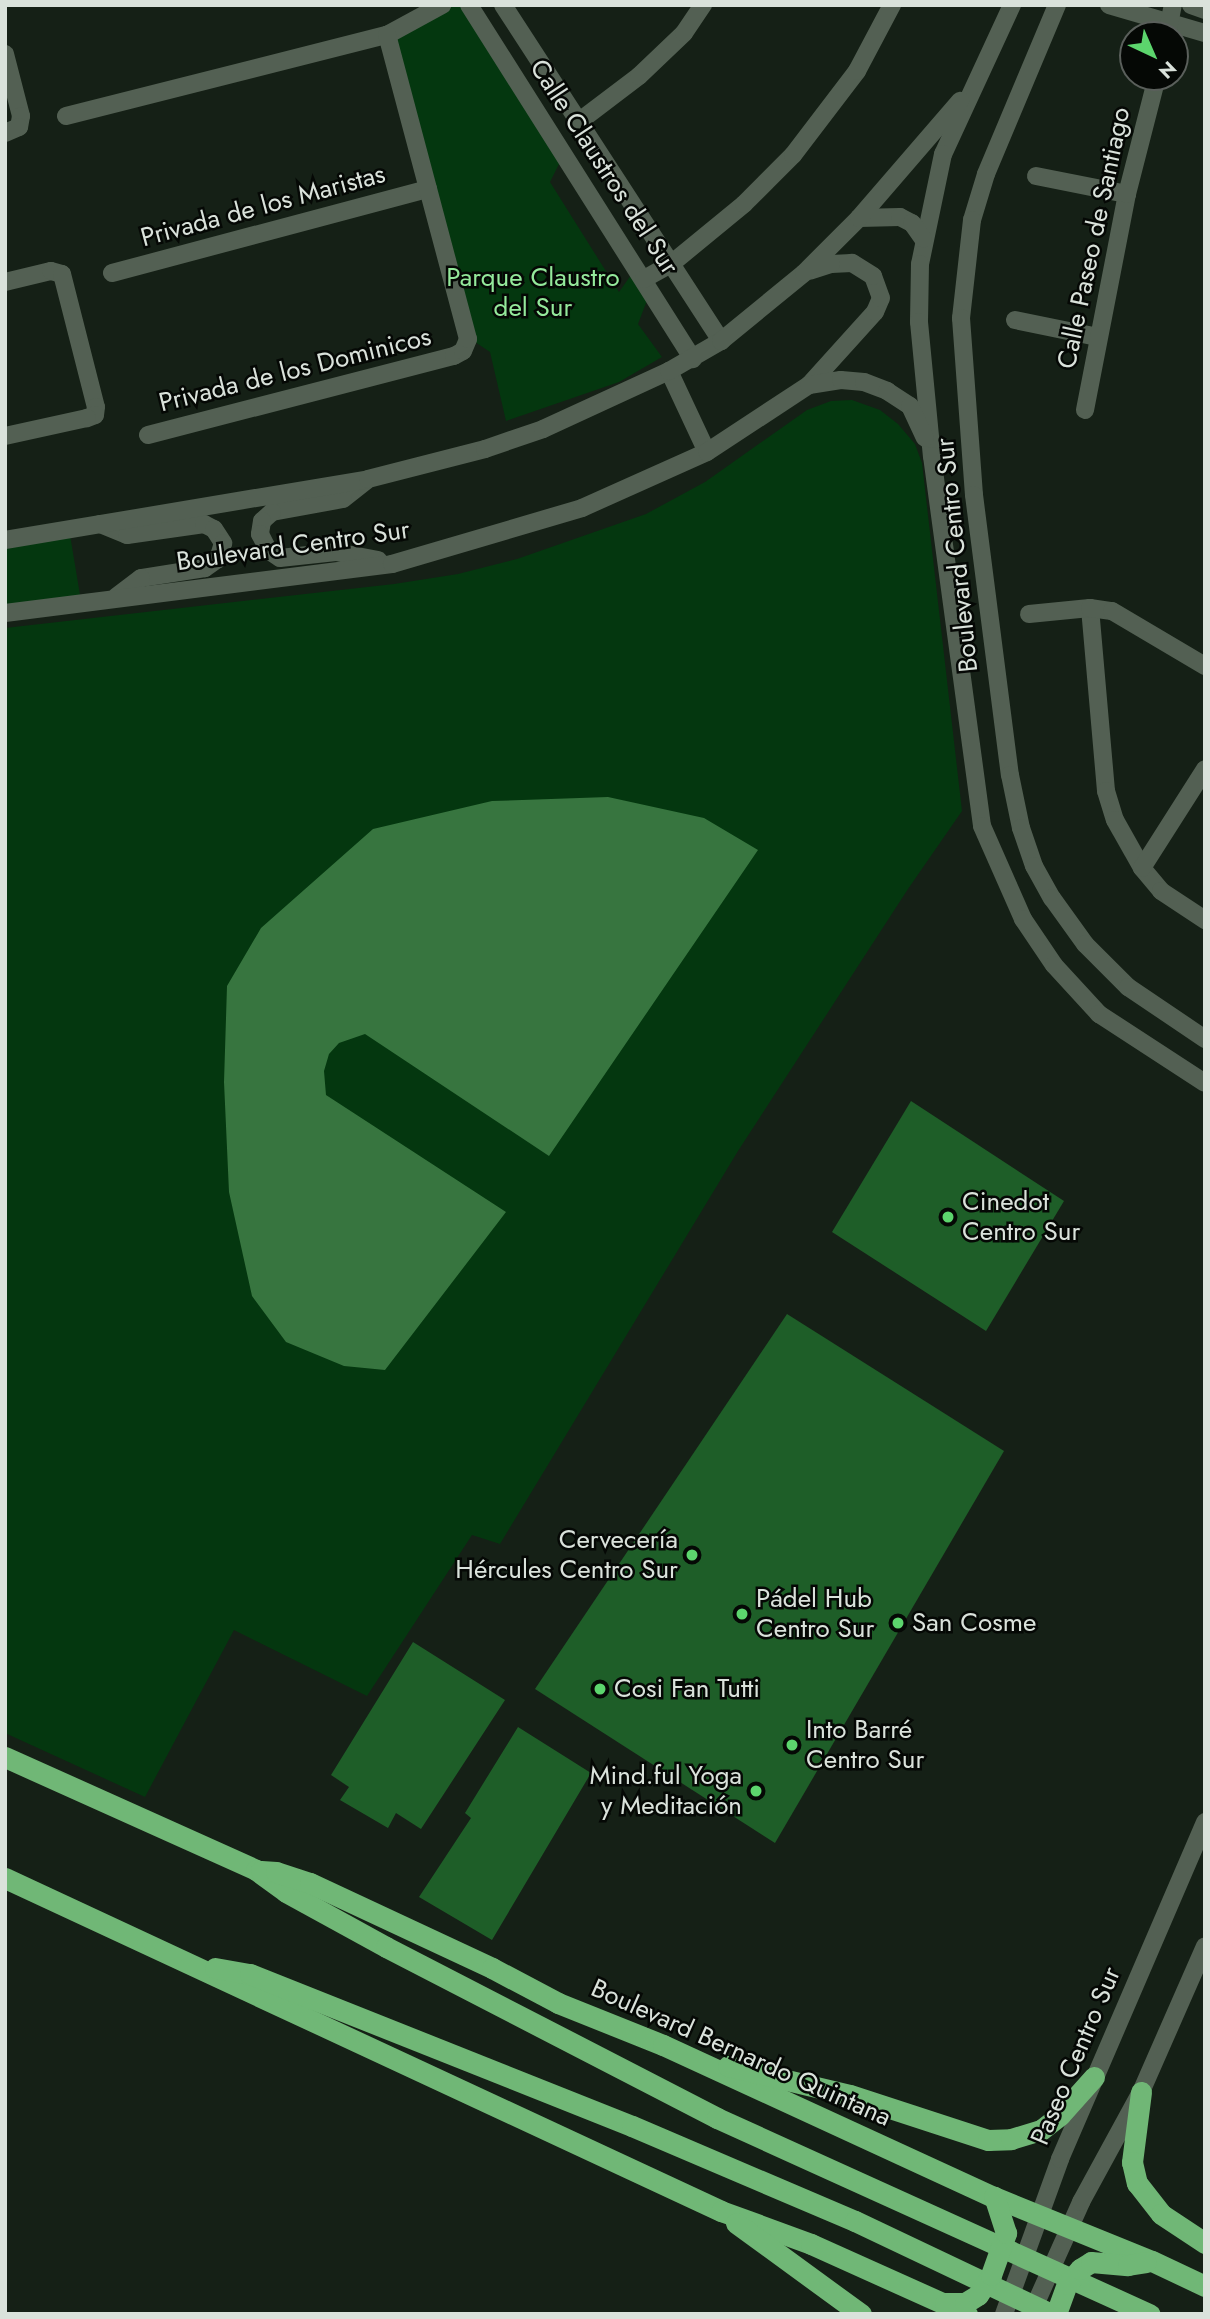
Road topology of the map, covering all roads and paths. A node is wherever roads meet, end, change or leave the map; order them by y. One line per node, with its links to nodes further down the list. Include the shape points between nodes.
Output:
1 (443, 5): 12 (street)
2 (469, 5): 15 (street, Calle Claustros del Sur)
3 (503, 5): 13 (street, Calle Claustros del Sur)
4 (702, 5): 19 (street, via 684,33 639,76)
5 (892, 5): 26 (street, via 857,71 793,155 744,204)
6 (1012, 5): 17 (street, Boulevard Centro Sur)
7 (1058, 5): 54 (street, Boulevard Centro Sur, via 986,174 972,220 961,318 974,495 1010,775 1027,847 1059,907 1086,944 1128,987)
8 (1109, 5): 11 (street)
9 (1191, 5): 10 (street)
10 (1205, 10)
11 (1170, 21)
12 (387, 34): 18 (street); 22 (street, Privada de los Dominicos)
13 (530, 44): 15 (street); 19 (street, Calle Claustros del Sur)
14 (5, 54): 20 (street, via 21,116 19,127)
15 (506, 62): 29 (street, Calle Claustros del Sur)
16 (1153, 91): 23 (street, Calle Paseo de Santiago)
17 (969, 92): 24 (street, Boulevard Centro Sur); 25 (street, Boulevard Centro Sur, via 943,153)
18 (66, 116)
19 (581, 120): 26 (street, Calle Claustros del Sur)
20 (5, 134)
21 (1036, 176): 23 (street)
22 (428, 189): 27 (street, Privada de los Maristas); 38 (street, Privada de los Dominicos, via 468,339 463,351)
23 (1127, 194): 32 (street, Calle Paseo de Santiago)
24 (859, 218): 25 (street, via 900,217 912,223); 28 (street, Boulevard Centro Sur)
25 (923, 239): 41 (street, Boulevard Centro Sur, via 919,322)
26 (671, 264): 29 (street); 33 (street, Calle Claustros del Sur)
27 (112, 273)
28 (804, 274): 33 (street, Boulevard Centro Sur); 36 (street, via 831,264 852,263 873,276 881,298 875,312)
29 (644, 279): 34 (street, Calle Claustros del Sur)
30 (5, 282): 39 (street, via 51,271 62,274 96,407 95,415 87,418)
31 (1015, 320): 32 (street)
32 (1098, 337): 37 (street, Calle Paseo de Santiago)
33 (721, 341): 34 (street, Boulevard Centro Sur)
34 (693, 359): 35 (street, Boulevard Centro Sur)
35 (669, 372): 40 (street); 42 (street, Boulevard Centro Sur, via 543,429)
36 (809, 385): 40 (street, Boulevard Centro Sur); 41 (street, Boulevard Centro Sur, via 841,380 887,391 910,406)
37 (1086, 410)
38 (148, 435)
39 (5, 436)
40 (707, 452): 45 (street, Boulevard Centro Sur, via 582,508)
41 (932, 456): 55 (street, Boulevard Centro Sur, via 982,826 1003,881 1054,965 1099,1014)
42 (369, 479): 43 (street, Boulevard Centro Sur); 45 (street, via 343,499 272,512 262,521 260,534 268,550 280,558 336,552)
43 (100, 524): 44 (street, Boulevard Centro Sur); 46 (street, via 136,535 204,524 214,529 223,543 218,559 205,568 141,578)
44 (5, 540)
45 (392, 564): 46 (street, Boulevard Centro Sur)
46 (116, 597): 48 (street, Boulevard Centro Sur)
47 (1090, 608): 49 (street); 50 (street, via 1131,620); 52 (street, via 1106,791 1115,820)
48 (5, 613)
49 (1029, 614)
50 (1205, 666)
51 (1205, 769): 52 (street)
52 (1142, 869): 53 (street, via 1161,891)
53 (1205, 920)
54 (1202, 1033)
55 (1205, 1083)
56 (5, 1757): 58 (highway, Boulevard Bernardo Quintana)
57 (1205, 1822): 63 (street, Paseo Centro Sur)
58 (256, 1871): 62 (highway, Boulevard Bernardo Quintana, via 310,1883 558,2003); 77 (highway, Boulevard Bernardo Quintana, via 375,1941 717,2118)
59 (5, 1878): 61 (highway)
60 (1205, 1946): 64 (street)
61 (189, 1964): 66 (highway); 76 (highway, via 250,1974 632,2126 855,2221)
62 (709, 2065): 63 (highway, via 850,2095 988,2140 1041,2130); 65 (highway, Boulevard Bernardo Quintana)
63 (1094, 2077): 67 (street, Paseo Centro Sur)
64 (1140, 2092): 68 (street); 69 (highway, via 1132,2162 1137,2183 1161,2214)
65 (998, 2206): 67 (highway, Boulevard Bernardo Quintana); 72 (highway, via 1006,2233 991,2276 978,2295)
66 (721, 2211): 72 (highway); 74 (highway)
67 (1040, 2214): 68 (highway, Boulevard Bernardo Quintana); 73 (street, Paseo Centro Sur)
68 (1069, 2227): 70 (highway, Boulevard Bernardo Quintana); 75 (street)
69 (1205, 2243)
70 (1152, 2261): 71 (highway, Boulevard Bernardo Quintana); 76 (highway, via 1128,2265 1091,2262 1067,2284)
71 (1205, 2286)
72 (959, 2307)
73 (1004, 2313)
74 (861, 2314)
75 (1031, 2314)
76 (1054, 2314)
77 (1150, 2314)

